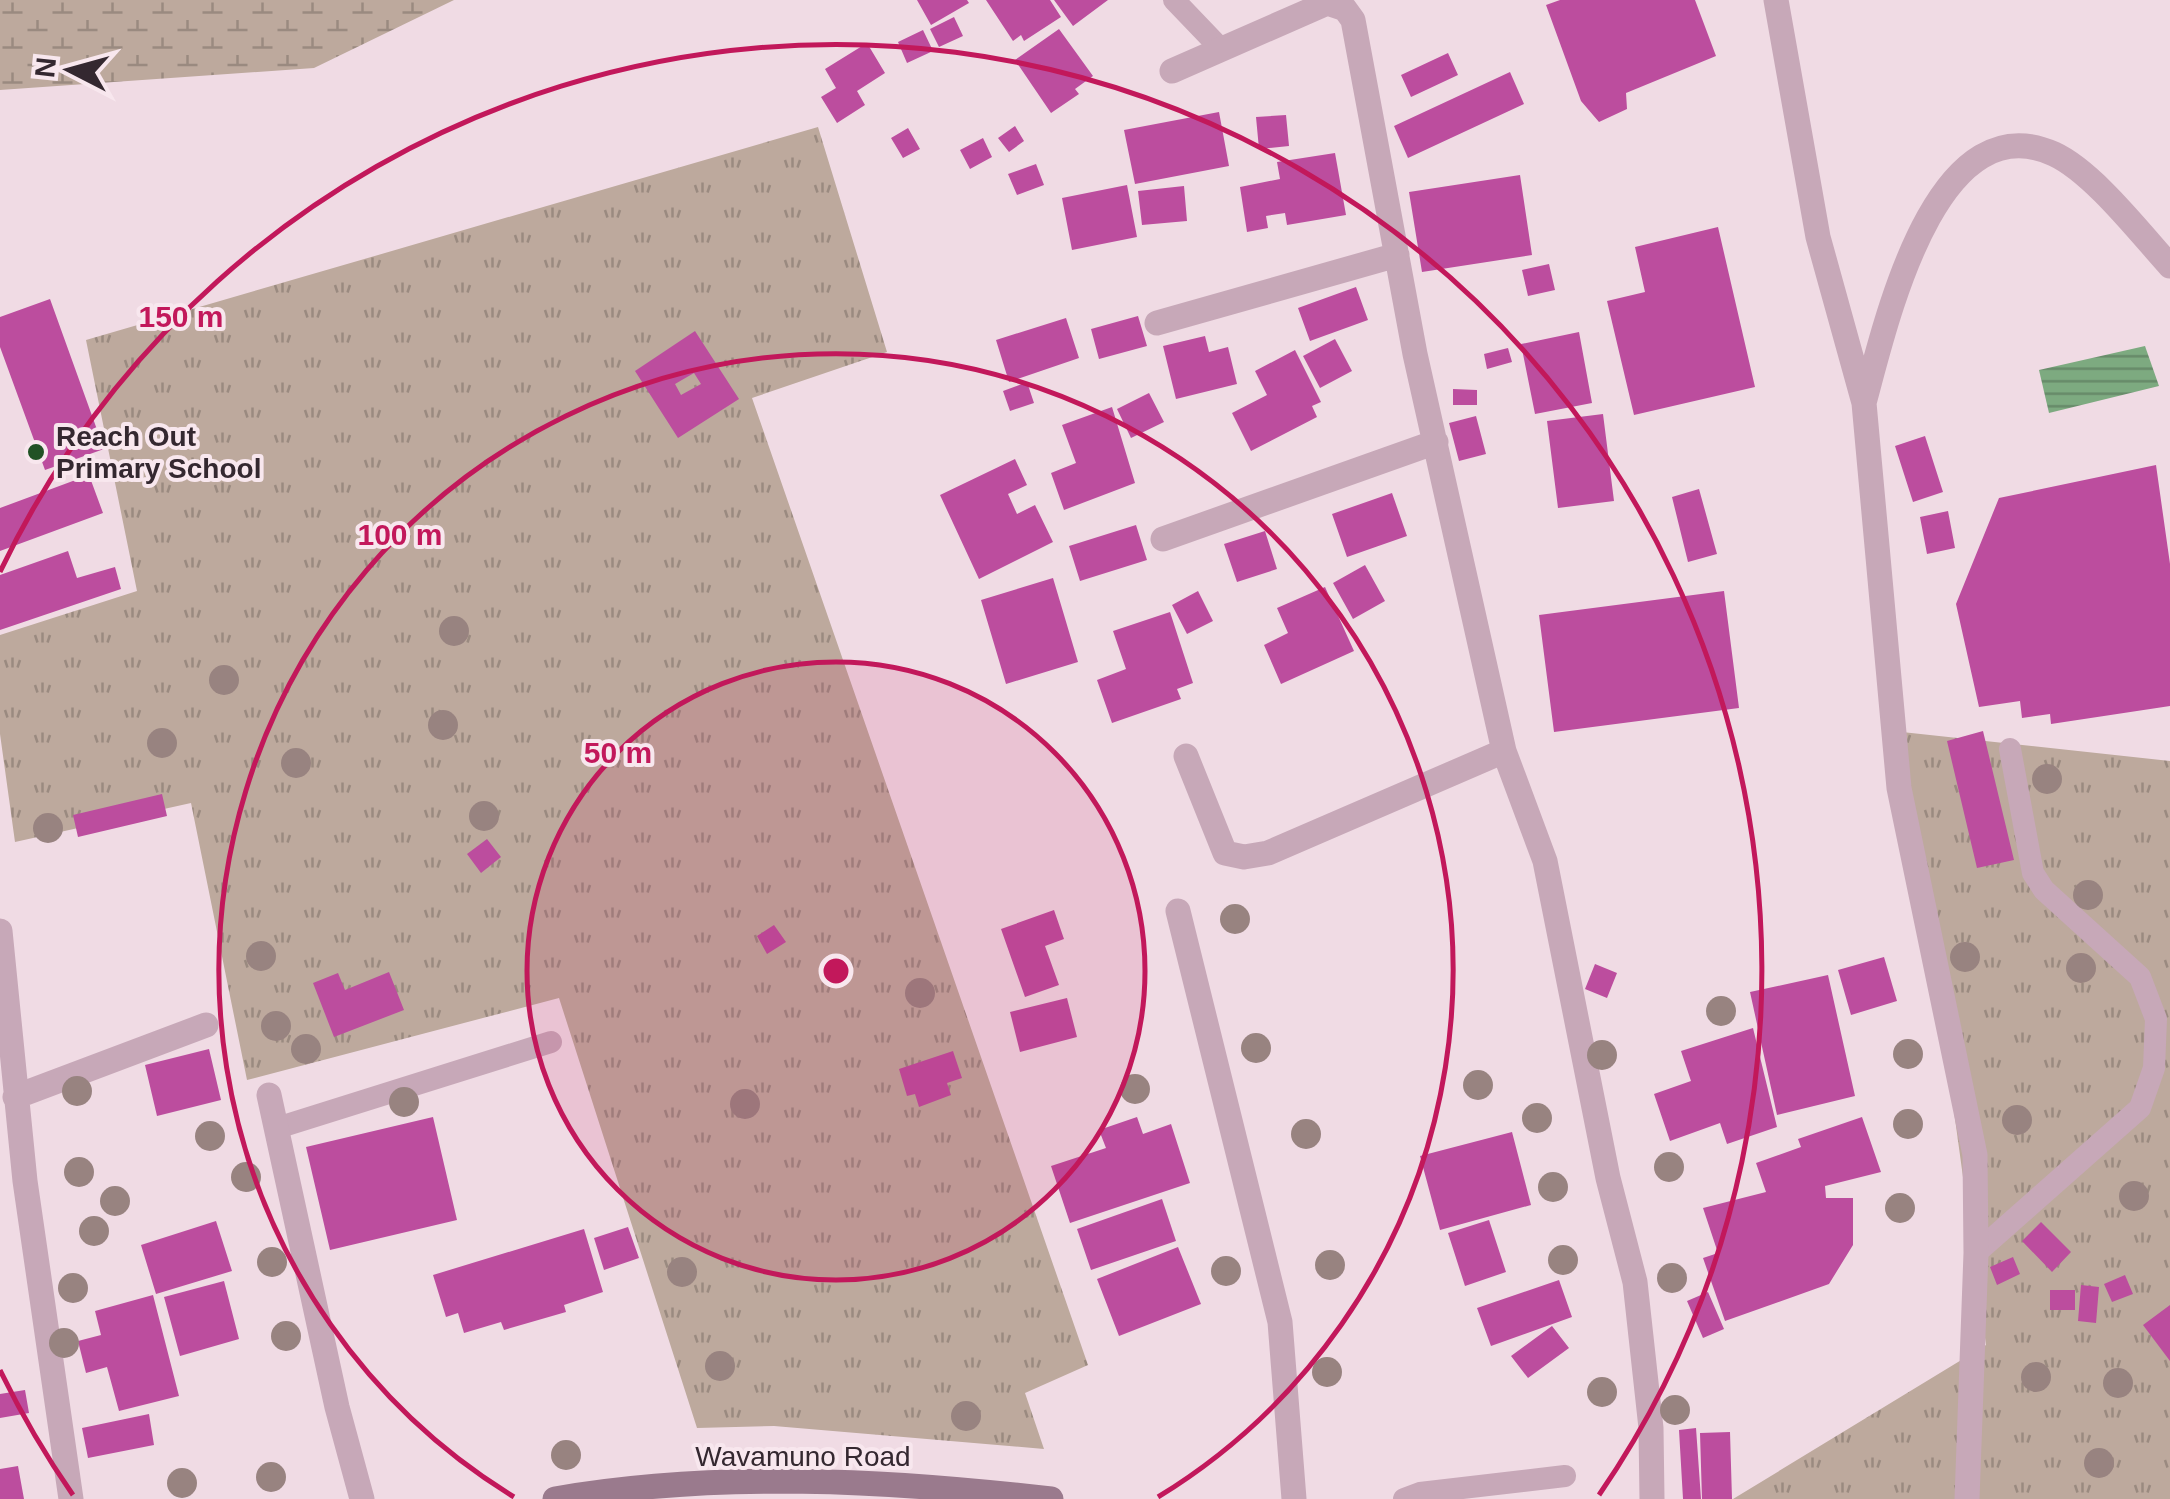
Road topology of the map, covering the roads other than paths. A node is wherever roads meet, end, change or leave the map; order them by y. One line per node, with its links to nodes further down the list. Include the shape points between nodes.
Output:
1 (1174, 0): 3 (lane)
2 (1776, 0): 8 (street, via 1818,237)
3 (1220, 49): 4 (street); 5 (street, via 1327,3 1345,9 1353,20)
4 (1172, 71)
5 (1396, 255): 7 (street); 9 (street)
6 (2170, 266): 8 (street, via 2058,156 2012,145 1984,155 1954,176 1935,202 1886,321)
7 (1158, 323)
8 (1864, 403): 21 (street, via 1898,788 1974,1155)
9 (1436, 442): 10 (street); 12 (street)
10 (1163, 539)
11 (2010, 749): 21 (lane, via 2033,873 2140,977 2156,1019 2154,1068 2140,1108)
12 (1504, 751): 13 (street, via 1268,853 1244,857 1225,853 1215,836); 31 (street, via 1545,862 1635,1282 1652,1428)
13 (1186, 756)
14 (1178, 911): 29 (street, via 1280,1322)
15 (0, 931): 19 (street)
16 (206, 1025): 19 (street)
17 (551, 1042): 20 (lane)
18 (269, 1095): 20 (street)
19 (15, 1096): 25 (street)
20 (277, 1128): 26 (street)
21 (1976, 1253): 32 (street)
22 (1565, 1476): 30 (lane)
23 (770, 1491): 24 (main road, Wavamuno Road); 27 (main road, Wavamuno Road, via 620,1488)
24 (948, 1493): 28 (main road, Wavamuno Road)
25 (71, 1499)
26 (362, 1499)
27 (555, 1499)
28 (1051, 1499)
29 (1294, 1499)
30 (1404, 1499)
31 (1652, 1499)
32 (1967, 1499)

